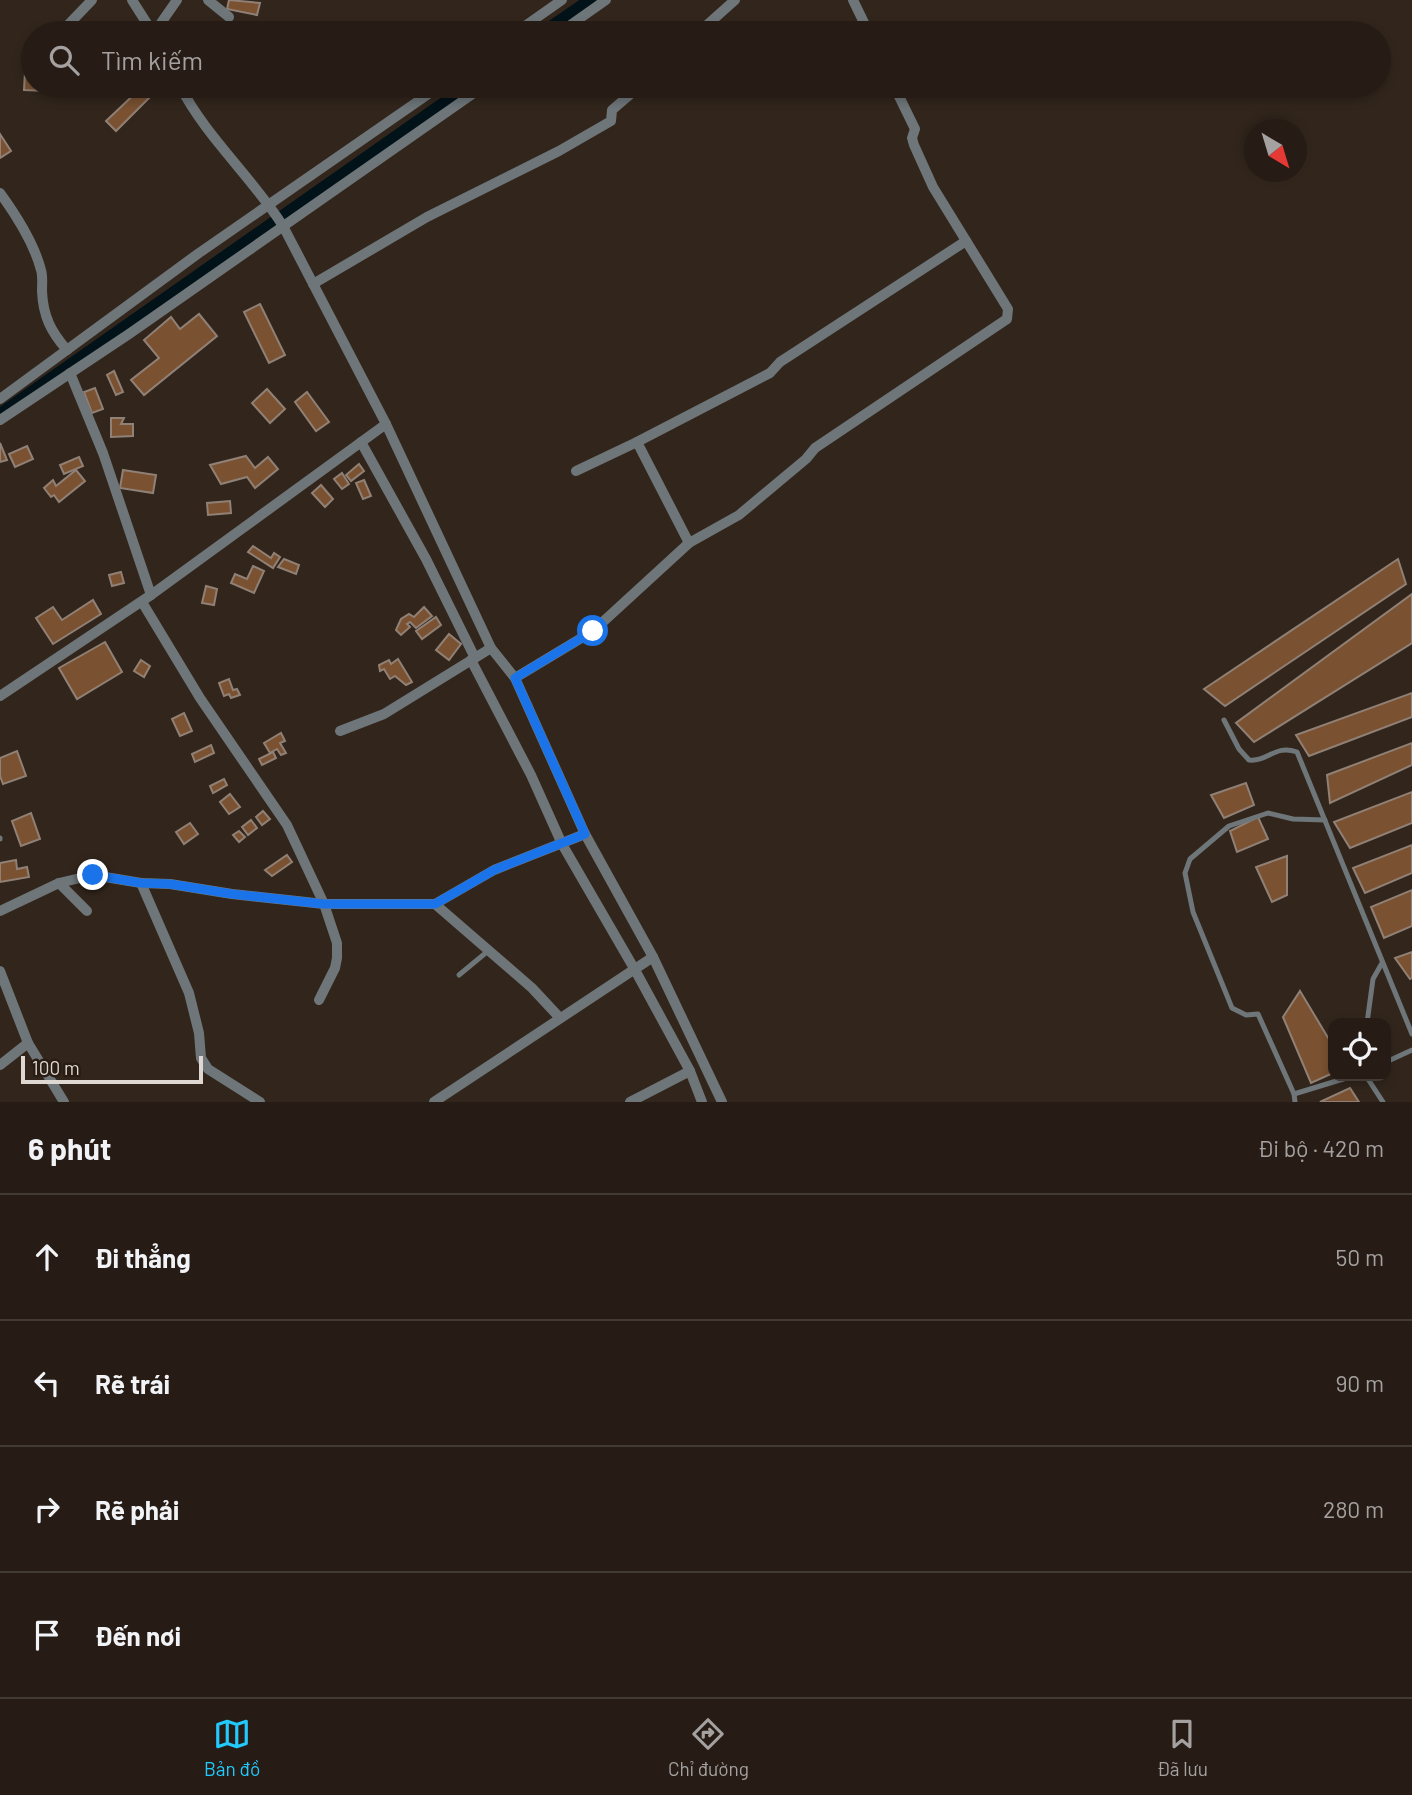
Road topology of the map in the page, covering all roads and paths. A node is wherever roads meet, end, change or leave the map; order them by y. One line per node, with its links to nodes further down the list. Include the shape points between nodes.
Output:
1 (92, 0): 10 (street)
2 (132, 0): 11 (street)
3 (177, 0): 12 (street)
4 (208, 0): 9 (street)
5 (562, 0): 13 (street)
6 (606, 0): 14 (street)
7 (735, 0): 15 (street)
8 (853, 0): 16 (street)
9 (229, 17)
10 (72, 21)
11 (146, 21)
12 (162, 21)
13 (532, 21)
14 (576, 21)
15 (711, 21)
16 (863, 21)
17 (186, 98): 23 (street)
18 (423, 98): 23 (street)
19 (467, 98): 24 (street)
20 (626, 98): 26 (street, via 612,110 611,121 428,217)
21 (900, 98): 25 (street, via 915,129 912,138 920,161)
22 (0, 192): 27 (street, via 36,256 42,272 44,312 53,335)
23 (270, 206): 24 (street); 27 (street)
24 (283, 226): 26 (street); 28 (street)
25 (966, 241): 33 (street, via 780,362 770,373); 35 (street, via 1008,309 1007,319 815,448 739,515)
26 (313, 284): 31 (street)
27 (67, 350): 29 (street)
28 (70, 373): 30 (street); 36 (street, via 103,453)
29 (0, 399)
30 (0, 420)
31 (386, 424): 32 (street); 38 (street)
32 (361, 442): 36 (street); 39 (street, via 426,559)
33 (637, 442): 34 (street); 35 (street)
34 (576, 471)
35 (689, 542): 40 (street, via 593,631)
36 (151, 595): 37 (street)
37 (142, 602): 41 (street); 49 (street, via 222,732 287,825)
38 (491, 648): 39 (street); 40 (street)
39 (473, 659): 43 (street, via 384,714); 46 (street)
40 (515, 678): 45 (street)
41 (0, 696)
42 (1224, 720): 44 (lane, via 1249,760 1258,761 1275,750 1297,752)
43 (340, 731)
44 (1325, 820): 55 (lane); 70 (lane, via 1268,813 1229,826 1190,859 1185,873 1193,912 1232,1008 1246,1015 1258,1014)
45 (585, 834): 46 (street); 54 (street)
46 (562, 844): 50 (street, via 494,870); 56 (street)
47 (59, 883): 48 (street, via 93,875); 51 (street); 52 (street)
48 (141, 883): 49 (street); 73 (street, via 189,993 201,1058 208,1069)
49 (324, 904): 50 (street); 59 (street, via 337,943 337,958)
50 (435, 904): 53 (street)
51 (0, 911)
52 (87, 911)
53 (488, 951): 58 (lane); 60 (street)
54 (653, 957): 56 (street); 71 (street)
55 (1382, 963): 61 (lane, via 1373,979); 62 (lane)
56 (635, 970): 60 (street); 67 (street)
57 (0, 971): 63 (street)
58 (459, 975)
59 (319, 1000)
60 (559, 1017): 74 (street)
61 (1368, 1018)
62 (1412, 1034)
63 (28, 1042): 66 (street); 72 (street)
64 (1412, 1051): 65 (lane)
65 (1391, 1060)
66 (0, 1065)
67 (690, 1071): 75 (street); 76 (street)
68 (1337, 1081): 70 (lane)
69 (1369, 1081): 78 (lane)
70 (1294, 1094): 77 (lane)
71 (720, 1099): 76 (street)
72 (64, 1102)
73 (260, 1102)
74 (434, 1102)
75 (630, 1102)
76 (704, 1102)
77 (1294, 1102)
78 (1383, 1102)

